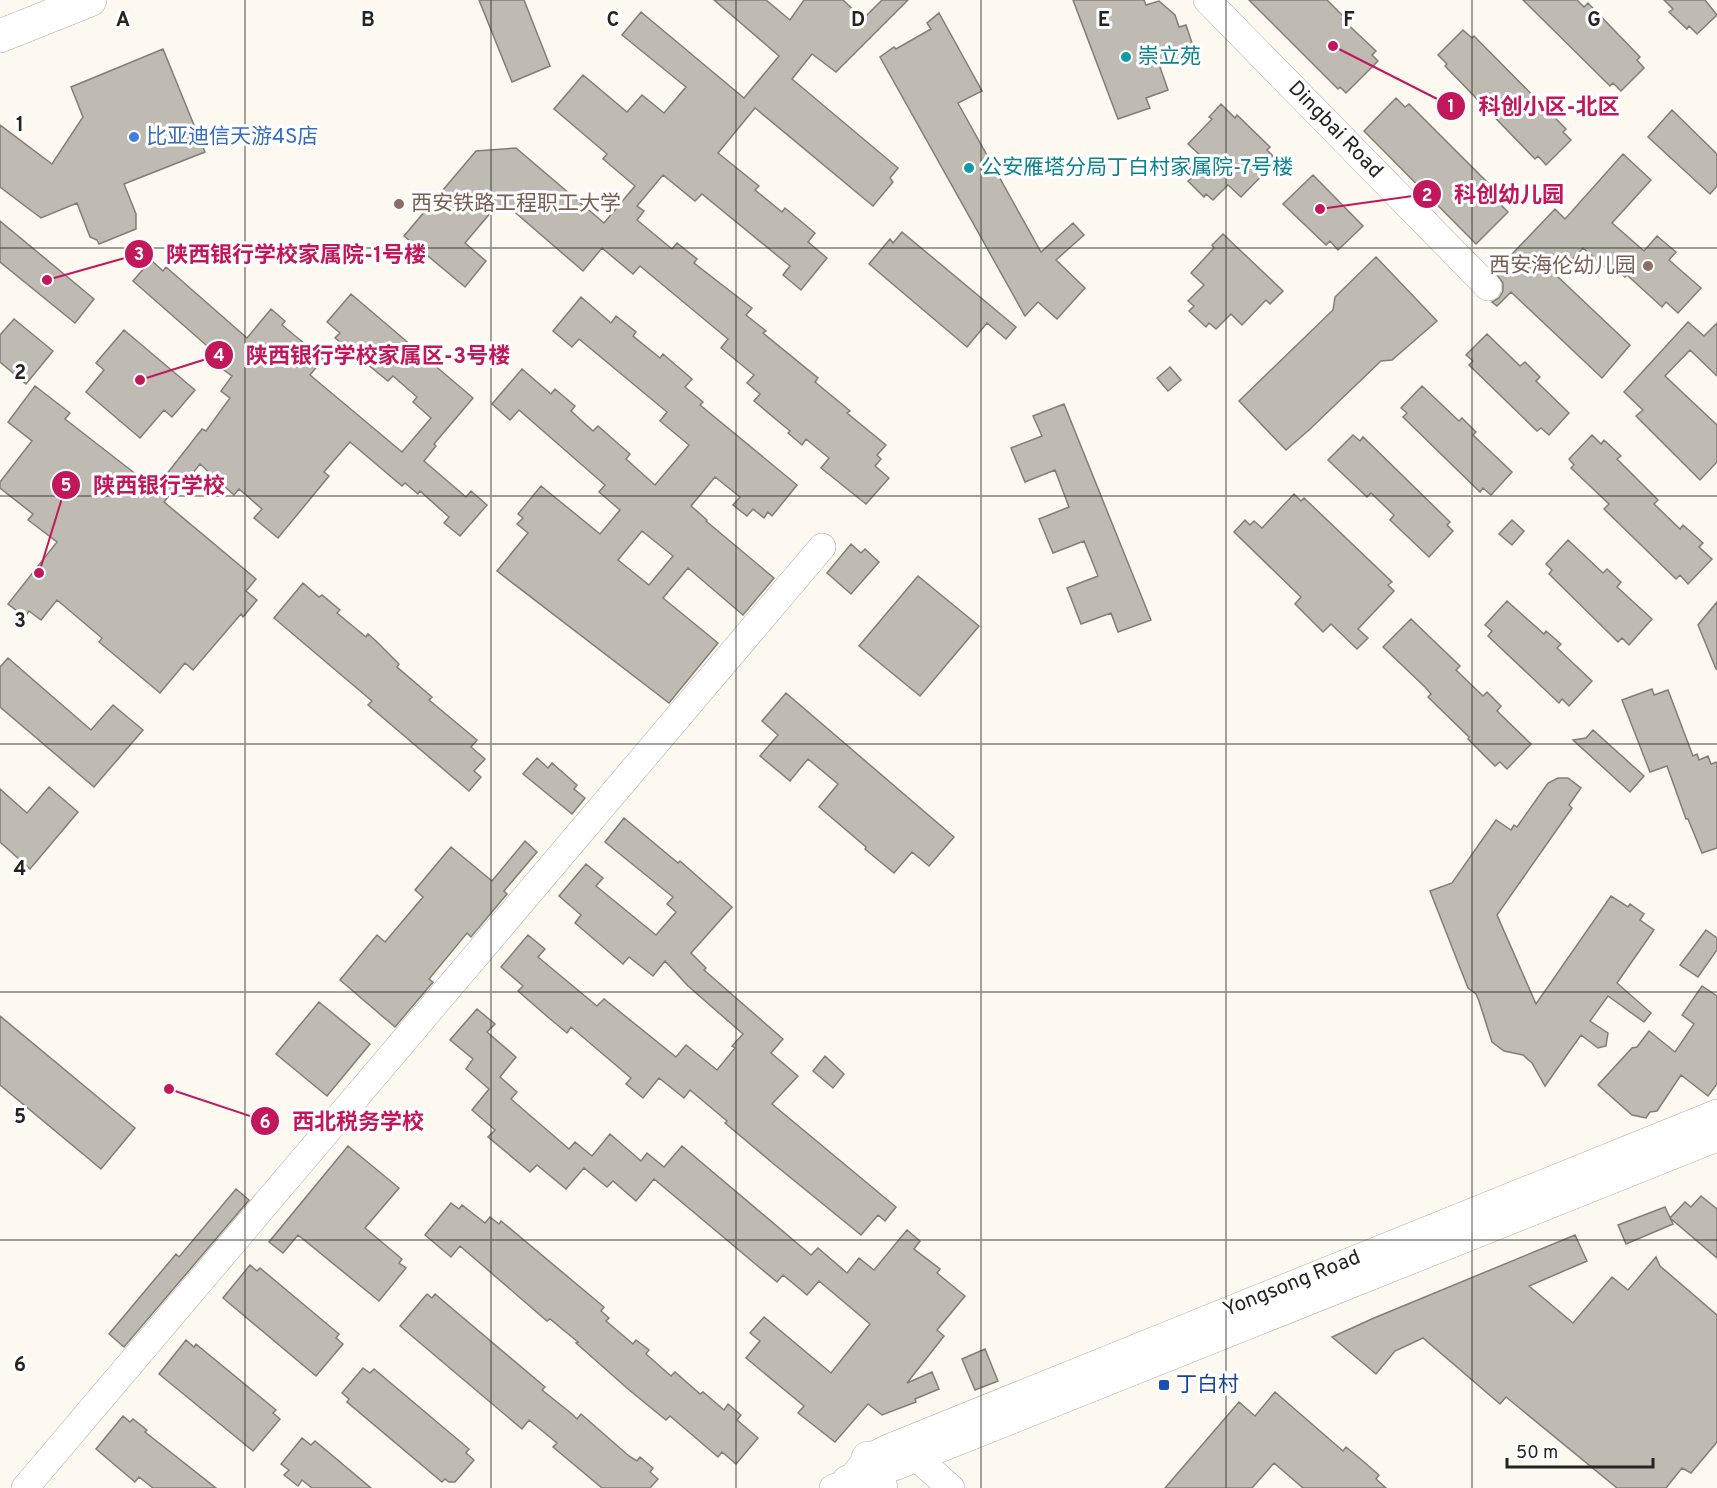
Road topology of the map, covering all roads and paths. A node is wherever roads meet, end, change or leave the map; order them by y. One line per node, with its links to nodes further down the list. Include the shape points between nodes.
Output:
1 (90, 0): 3 (main road)
2 (1207, 0): 4 (street, Dingbai Road)
3 (0, 36)
4 (1488, 287)
5 (822, 548): 9 (street)
6 (1712, 1131): 7 (street, Yongsong Road)
7 (913, 1449): 8 (street, Yongsong Road); 10 (street)
8 (859, 1480)
9 (25, 1488)
10 (951, 1488)

